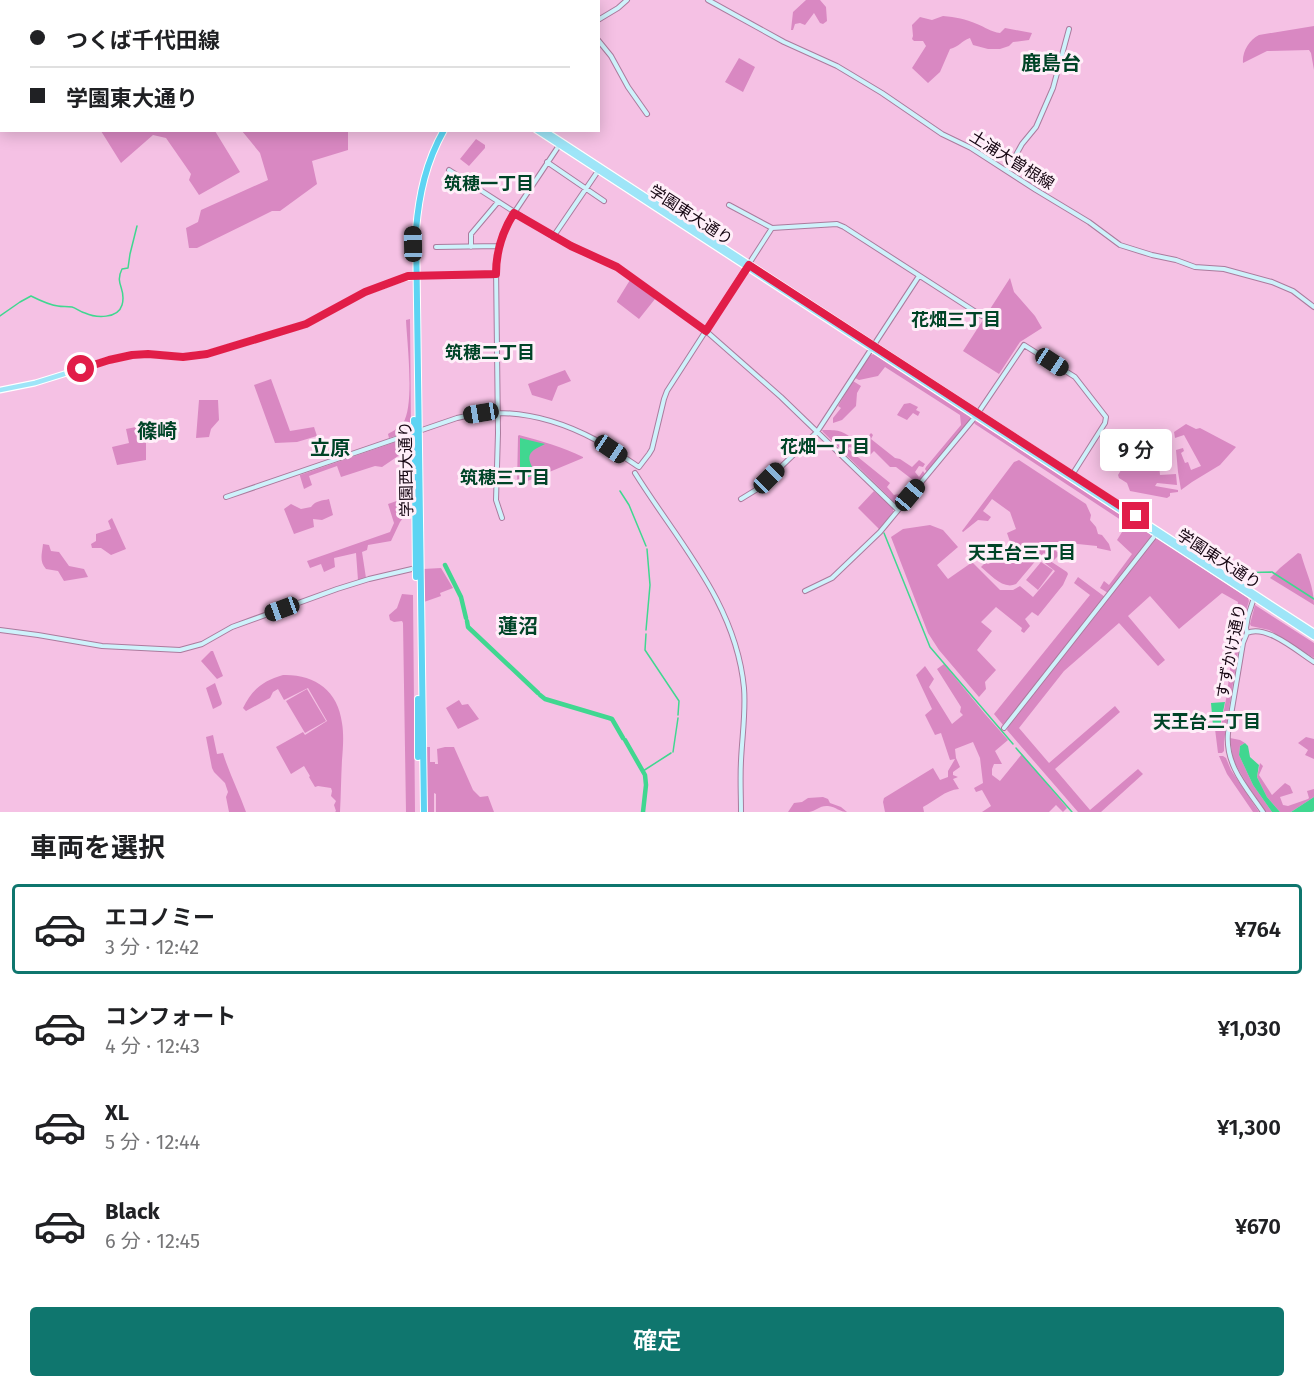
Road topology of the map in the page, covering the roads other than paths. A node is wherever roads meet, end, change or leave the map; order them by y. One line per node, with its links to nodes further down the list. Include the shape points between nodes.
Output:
1 (627, 0): 3 (street)
2 (708, 0): 15 (street, 土浦大曽根線, via 837,66)
3 (600, 19)
4 (1069, 29): 15 (street, via 1053,88 1036,127)
5 (600, 42): 6 (street)
6 (647, 114)
7 (439, 132): 28 (highway, 学園西大通り, via 425,160 417,190 413,218)
8 (443, 132): 28 (highway, 学園西大通り, via 421,189)
9 (539, 132): 11 (main road, 学園東大通り)
10 (546, 132): 11 (main road, 学園東大通り)
11 (560, 144): 12 (street); 14 (main road, 学園東大通り); 26 (main road, 学園東大通り)
12 (547, 162): 16 (street); 20 (street)
13 (449, 170): 18 (street)
14 (598, 171): 16 (street); 26 (main road, 学園東大通り)
15 (1007, 171): 30 (street, 土浦大曽根線, via 1116,243 1195,267 1224,268 1272,282 1293,291)
16 (587, 188): 17 (street); 22 (street)
17 (604, 201)
18 (498, 202): 20 (street); 23 (street, via 471,234)
19 (729, 205): 21 (street)
20 (514, 213): 22 (street); 24 (street)
21 (772, 228): 26 (street); 29 (street, via 840,225)
22 (553, 237): 32 (street, via 617,267)
23 (471, 246): 24 (street); 25 (street)
24 (499, 246): 27 (street)
25 (436, 247)
26 (748, 266): 32 (street); 33 (main road, 学園東大通り)
27 (496, 274): 28 (street); 35 (street)
28 (415, 276): 34 (main road, via 365,292 306,324 207,354 132,355); 37 (highway, 学園西大通り)
29 (920, 276): 31 (street); 33 (street)
30 (1314, 307)
31 (982, 316)
32 (706, 331): 35 (street, via 667,391 652,449 639,467 567,427 525,414); 38 (street)
33 (873, 347): 36 (main road, 学園東大通り); 38 (street)
34 (0, 390)
35 (498, 412): 37 (street, via 459,417); 44 (street, via 496,500)
36 (977, 415): 40 (main road, 学園東大通り); 40 (street, via 1024,345 1067,372 1107,419); 43 (street)
37 (417, 432): 41 (street); 46 (highway, 学園西大通り)
38 (818, 432): 42 (street, via 759,488); 43 (street)
39 (635, 473): 56 (street, via 707,580 738,653 744,687)
40 (1071, 476): 45 (main road, 学園東大通り)
41 (226, 497)
42 (741, 499)
43 (898, 510): 47 (street, via 832,578)
44 (502, 518)
45 (1158, 533): 48 (main road, 学園東大通り); 54 (street)
46 (418, 568): 49 (street, via 338,589 180,650 102,646); 55 (highway, 学園西大通り)
47 (805, 591)
48 (1255, 596): 50 (main road, 学園東大通り); 51 (street, すずかけ通り); 52 (main road, 学園東大通り)
49 (0, 630)
50 (1314, 632)
51 (1246, 633): 53 (street, via 1256,630 1271,635); 57 (street, すずかけ通り, via 1227,749 1236,772)
52 (1314, 637)
53 (1314, 662)
54 (1004, 728)
55 (421, 812)
56 (741, 812)
57 (1263, 812)

